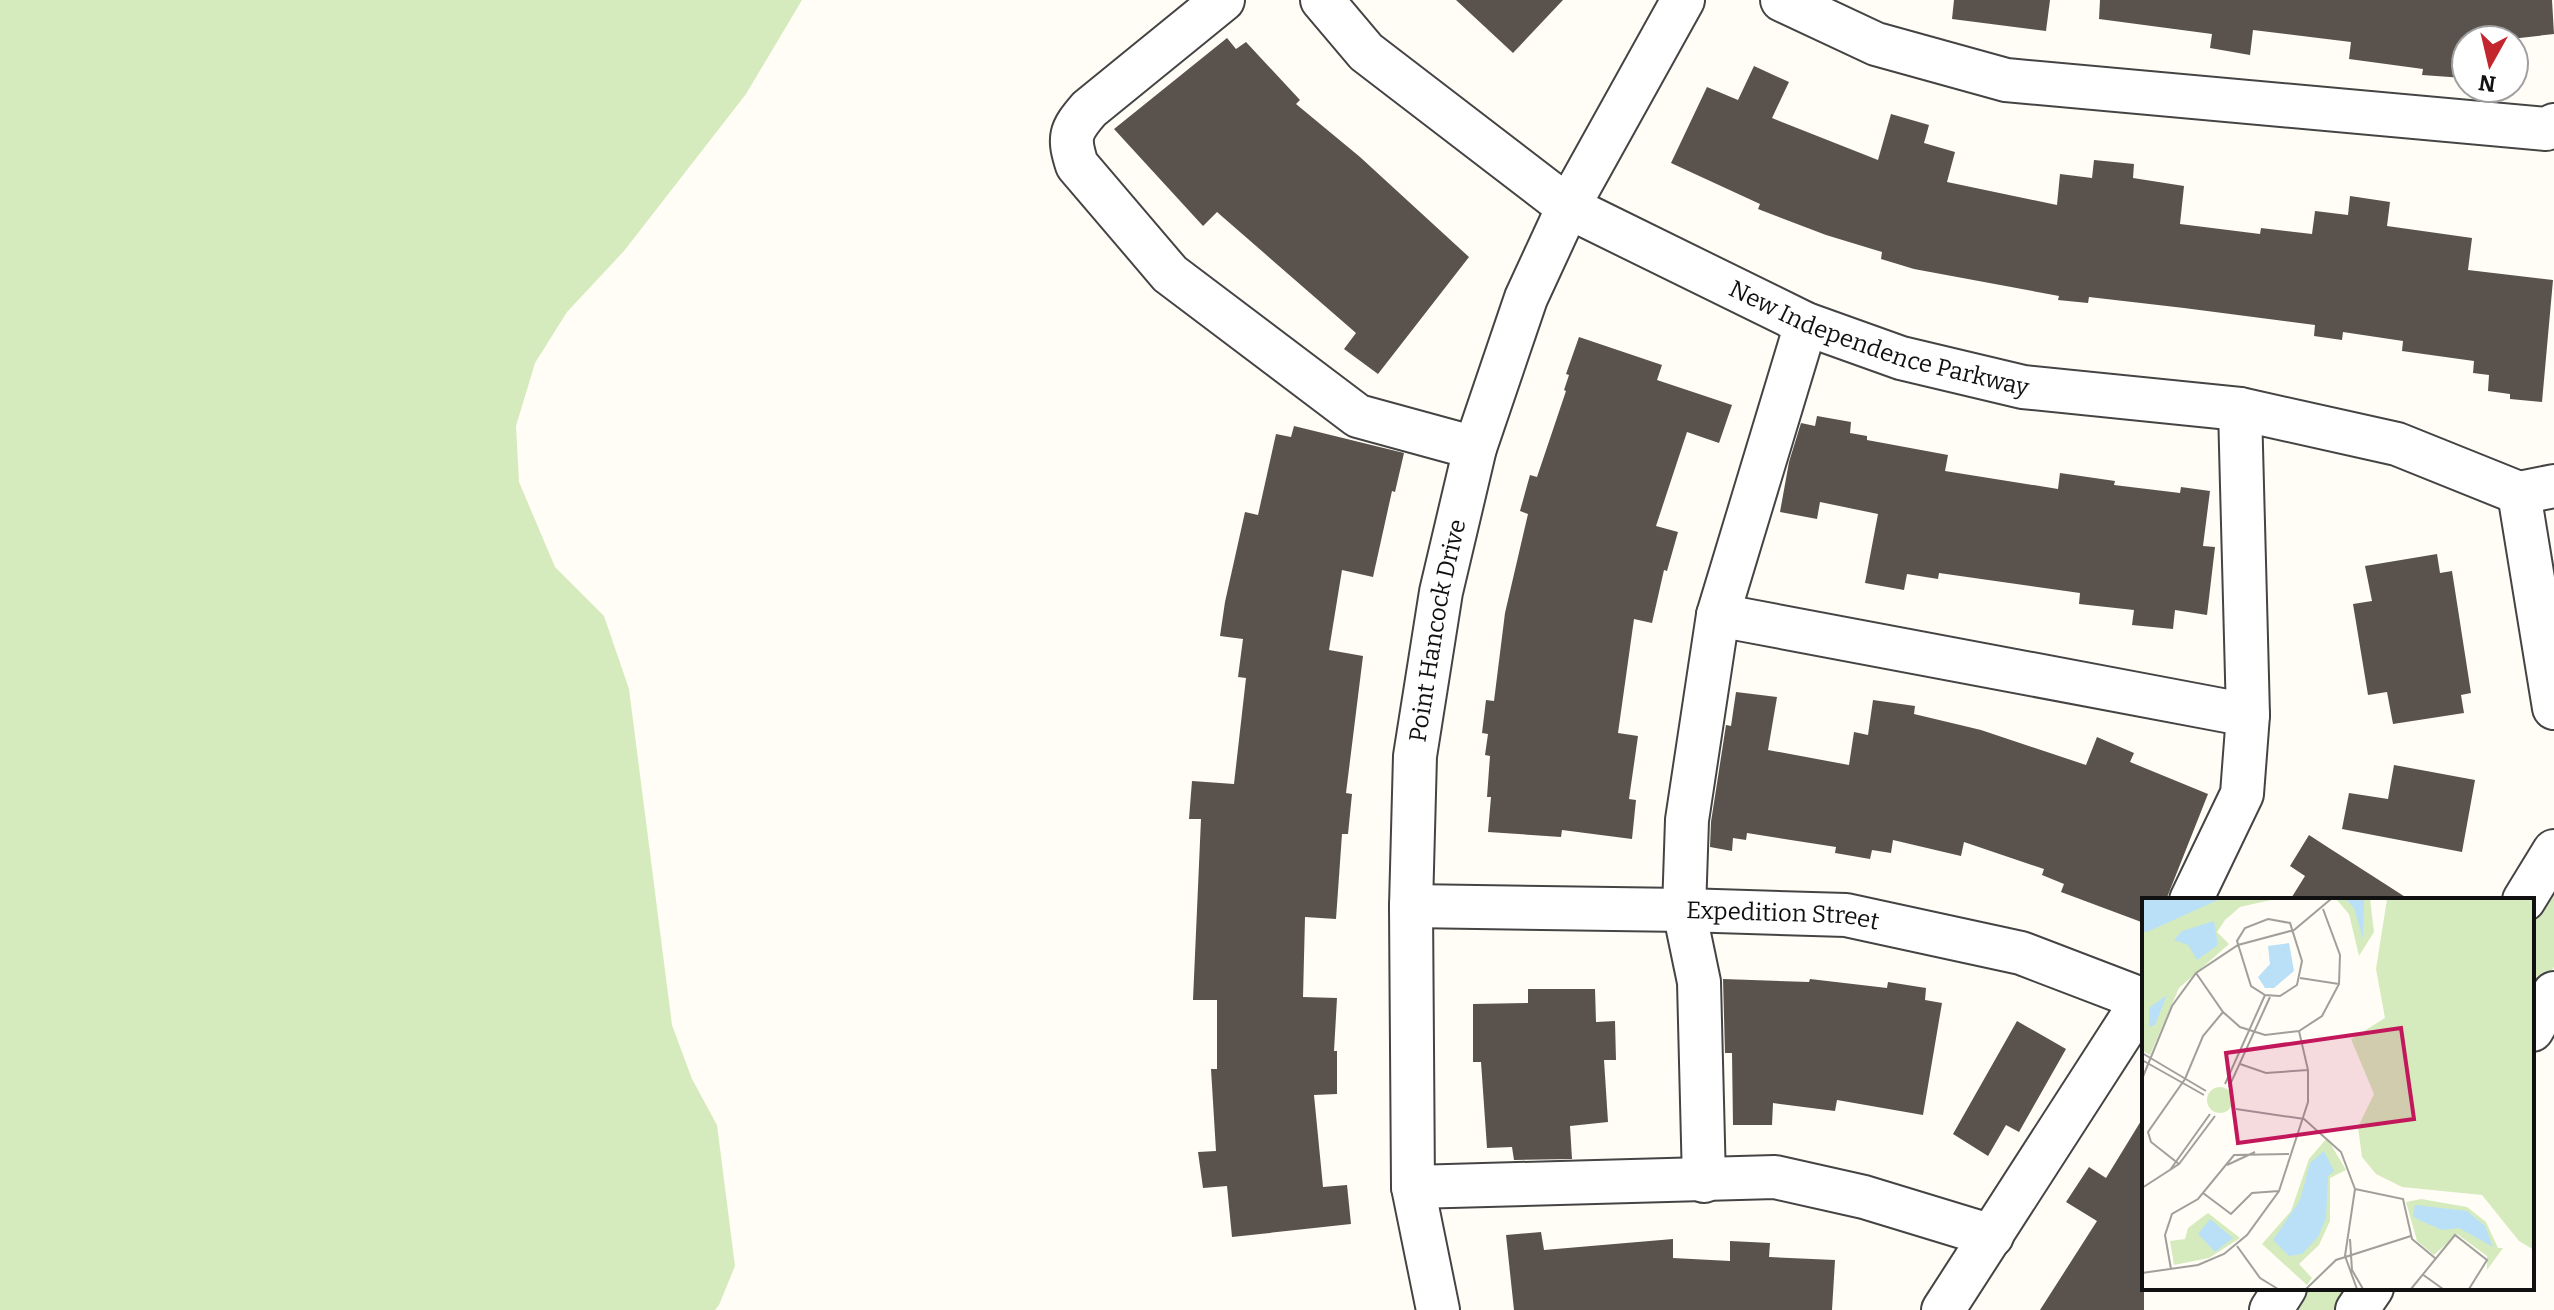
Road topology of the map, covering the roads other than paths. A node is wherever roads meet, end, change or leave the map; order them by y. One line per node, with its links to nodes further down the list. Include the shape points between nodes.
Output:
1 (1223, 0): 9 (street, via 1073,127 1070,145 1077,165 1170,274 1358,416)
2 (1322, 0): 6 (street, New Independence Parkway, via 1366,52)
3 (1683, 0): 6 (street, Point Hancock Drive)
4 (1782, 0): 5 (street, via 1876,44 2006,80 2546,129)
5 (2554, 125)
6 (1568, 207): 7 (street, New Independence Parkway); 9 (street, Point Hancock Drive, via 1526,298)
7 (1806, 324): 8 (street, New Independence Parkway, via 1901,358 2023,387); 11 (street)
8 (2240, 409): 10 (street, New Independence Parkway, via 2397,444); 13 (street)
9 (1475, 448): 17 (street, Point Hancock Drive, via 1441,592 1415,756)
10 (2536, 489): 12 (street)
11 (1718, 615): 13 (street); 18 (street, via 1687,820)
12 (2554, 708)
13 (2248, 715): 15 (street, via 2242,794)
14 (2554, 851): 16 (street)
15 (2192, 898)
16 (2525, 898)
17 (1411, 906): 18 (street, Expedition Street); 24 (street, Point Hancock Drive)
18 (1684, 910): 20 (street, Expedition Street, via 1846,915 2021,953); 23 (street, via 1699,982)
19 (2554, 993): 22 (street)
20 (2142, 998)
21 (2142, 1002): 25 (street)
22 (2534, 1027)
23 (1704, 1181): 24 (street); 25 (street, via 1775,1177 1864,1197)
24 (1413, 1187): 28 (street, Point Hancock Drive)
25 (1992, 1236): 29 (street)
26 (2284, 1290): 30 (street)
27 (2371, 1290): 31 (street)
28 (1438, 1310)
29 (1943, 1310)
30 (2271, 1310)
31 (2357, 1310)

